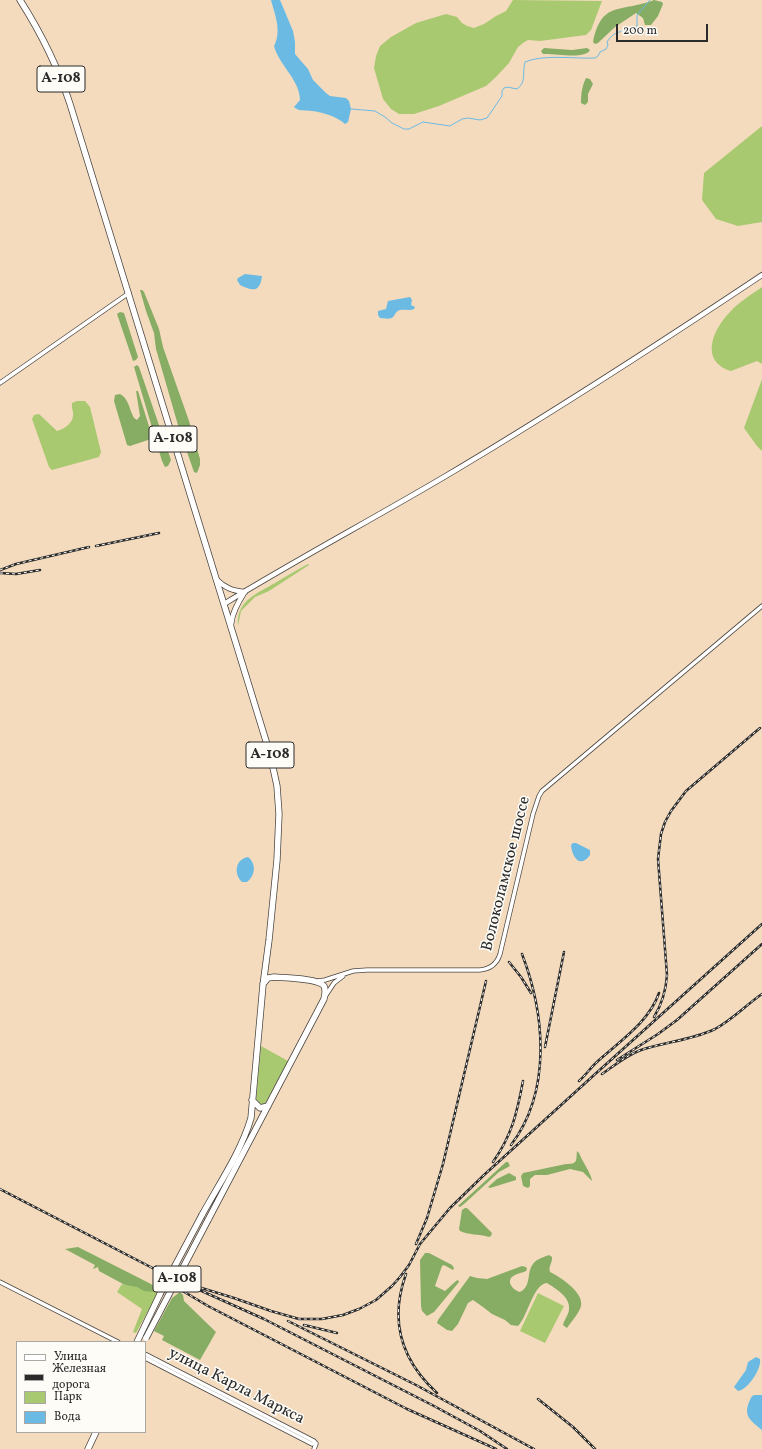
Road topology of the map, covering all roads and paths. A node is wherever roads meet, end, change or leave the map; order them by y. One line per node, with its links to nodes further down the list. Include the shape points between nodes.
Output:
1 (20, 0): 3 (highway, А-108, via 55,63 66,90)
2 (762, 275): 6 (main road, via 552,412)
3 (129, 293): 4 (street); 5 (highway, А-108)
4 (0, 383)
5 (216, 579): 6 (main road, via 229,589); 7 (highway, А-108)
6 (245, 592): 7 (main road); 9 (main road, via 235,609)
7 (224, 604): 9 (highway, А-108)
8 (762, 606): 11 (street, Волоколамское шоссе, via 542,791 533,814 500,954 495,964 484,970)
9 (231, 628): 10 (highway, А-108, via 270,754 277,786 277,860)
10 (265, 967): 12 (highway); 14 (highway, А-108)
11 (353, 971): 13 (street, Волоколамское шоссе, via 325,980); 15 (street, Волоколамское шоссе, via 336,980)
12 (274, 977): 13 (highway); 14 (highway, via 268,978)
13 (312, 981): 15 (highway, via 324,986)
14 (263, 985): 16 (highway, А-108)
15 (324, 999): 17 (highway, А-108)
16 (252, 1100): 17 (highway, via 260,1108); 19 (highway, А-108, bridge, via 247,1131)
17 (268, 1106): 20 (highway, А-108, bridge)
18 (0, 1282): 21 (street)
19 (138, 1340)
20 (145, 1340)
21 (116, 1341)
22 (146, 1355): 25 (street, улица Карла Маркса)
23 (146, 1359): 25 (street, улица Карла Маркса)
24 (96, 1433): 26 (highway)
25 (316, 1444): 27 (street)
26 (88, 1449)
27 (314, 1449)

